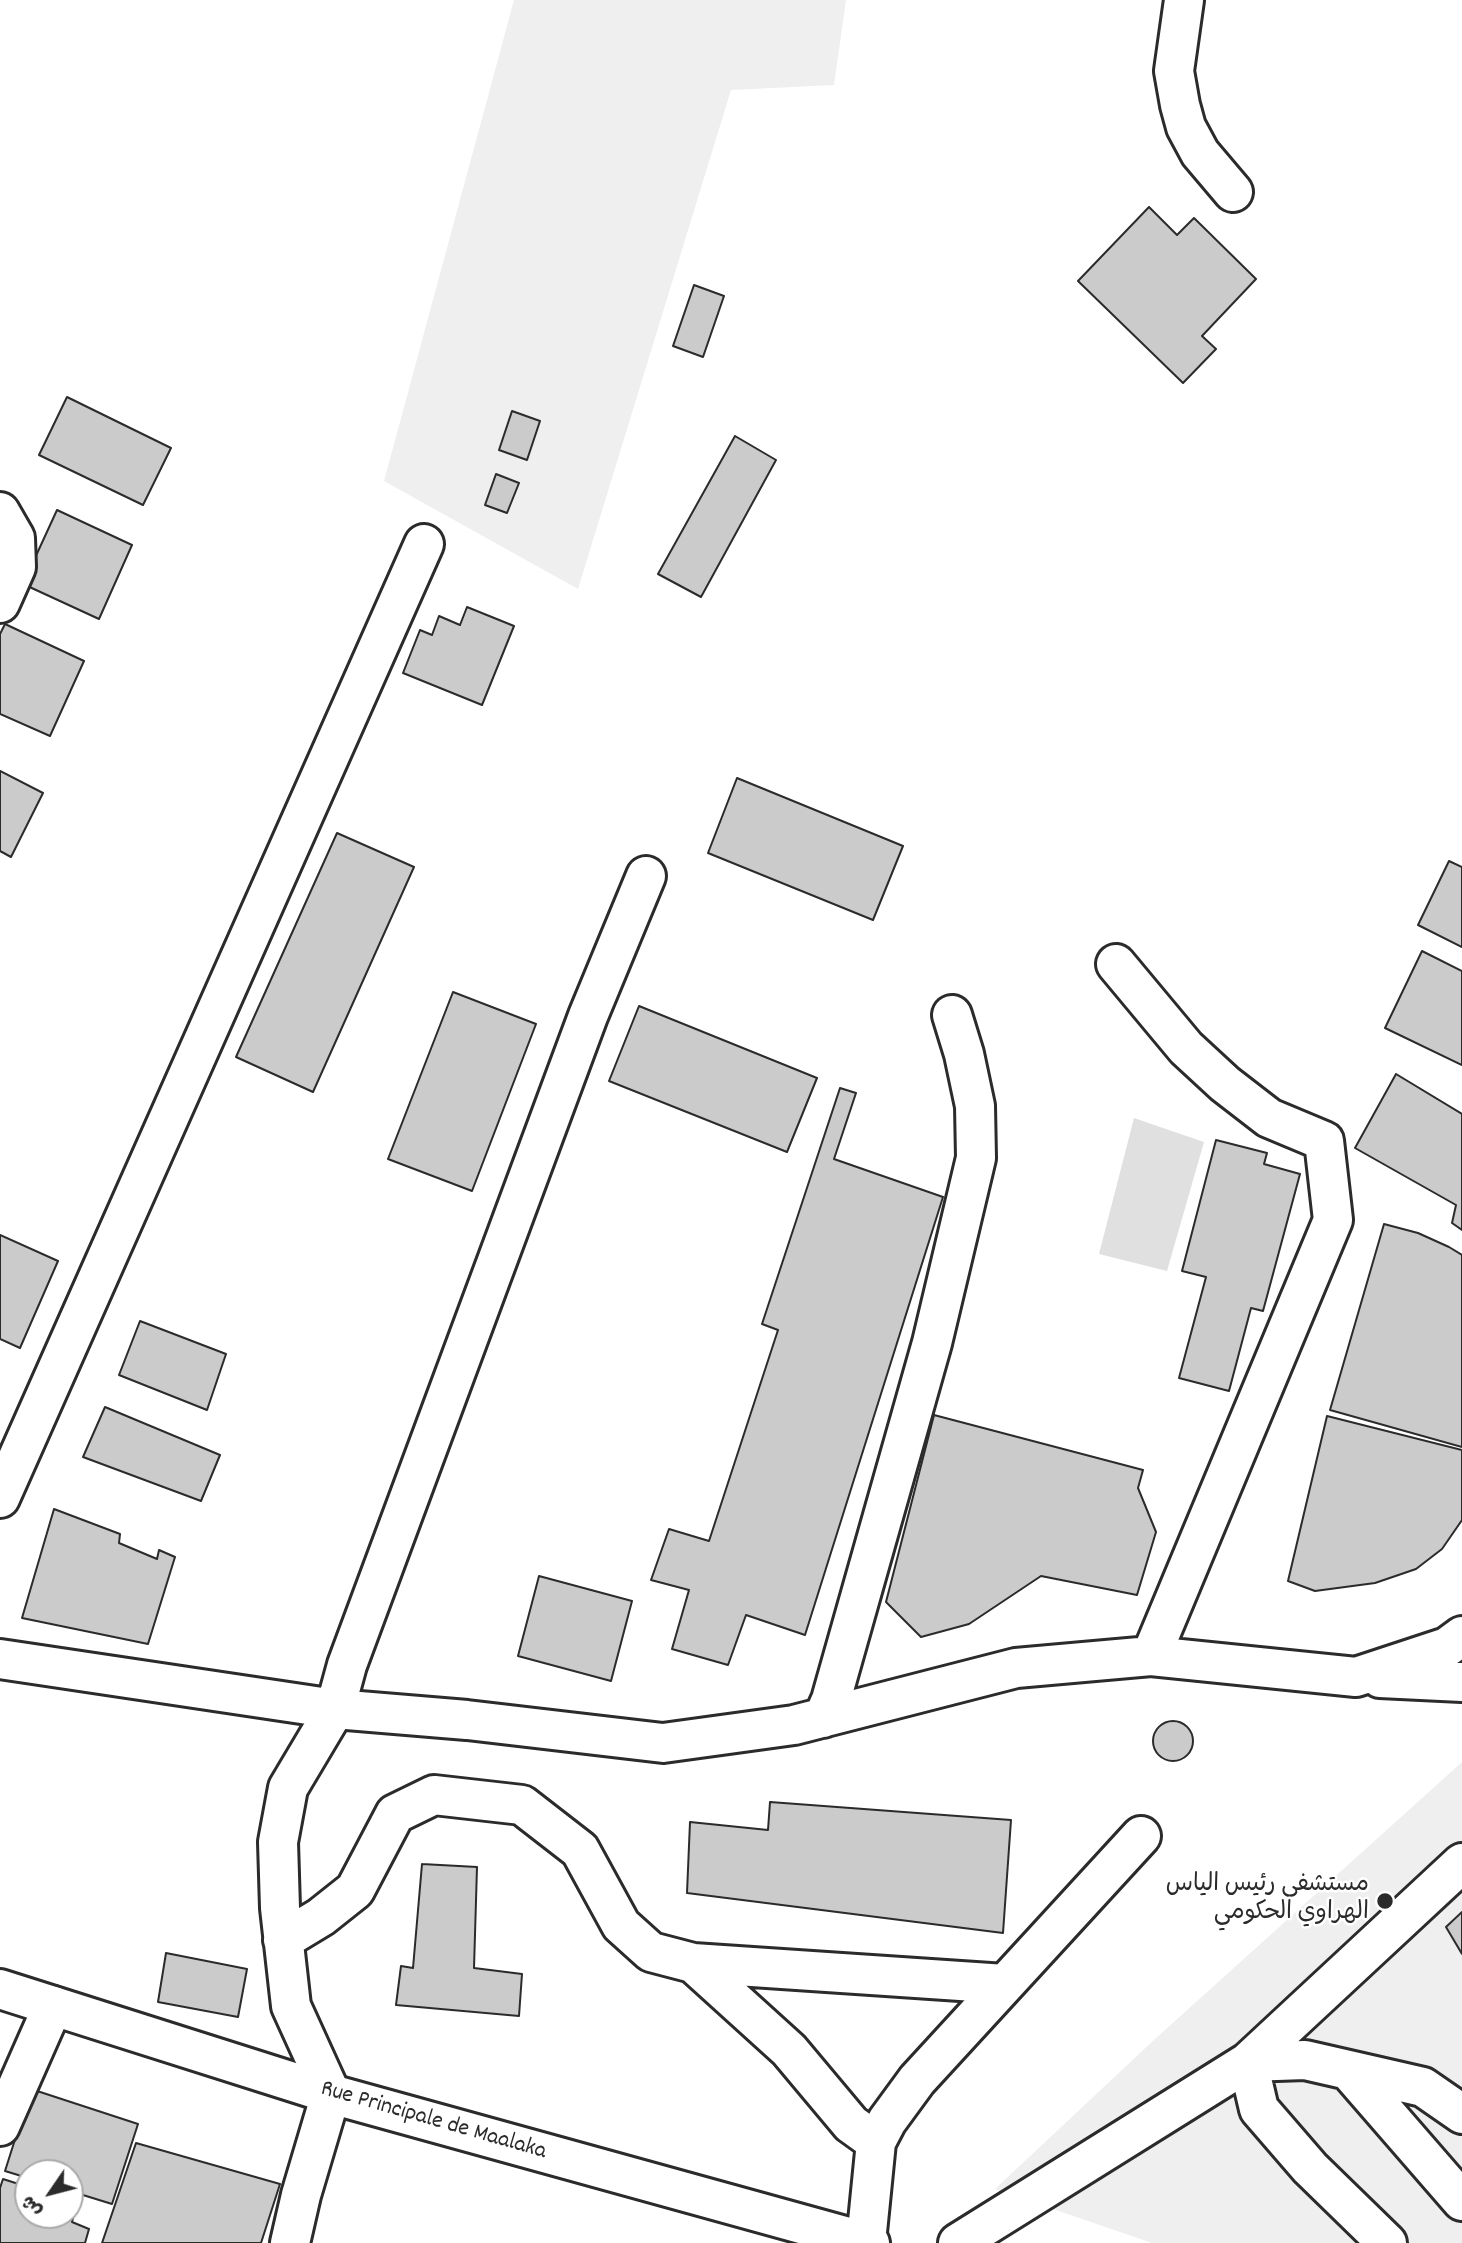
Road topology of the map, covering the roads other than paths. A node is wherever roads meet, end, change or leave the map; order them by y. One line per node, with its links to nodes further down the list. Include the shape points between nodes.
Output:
1 (1184, 0): 2 (street, via 1174,71 1180,104 1200,153)
2 (1233, 192)
3 (0, 512): 5 (street, via 15,538 16,567)
4 (424, 544): 9 (street)
5 (0, 603)
6 (646, 876): 15 (street, via 588,1016 347,1665)
7 (1116, 964): 11 (street, via 1186,1048 1225,1084 1269,1118 1324,1141 1333,1220)
8 (952, 1015): 16 (street, via 975,1106 976,1158 932,1343)
9 (0, 1498)
10 (1462, 1636): 13 (street, via 1447,1647)
11 (1151, 1656): 13 (street); 16 (street, via 1016,1668)
12 (0, 1659): 15 (street)
13 (1356, 1677): 14 (street)
14 (1462, 1682)
15 (335, 1709): 16 (street, via 663,1743); 19 (street, via 288,1788 278,1842)
16 (823, 1718)
17 (1141, 1836): 21 (street)
18 (1462, 1863): 24 (street)
19 (284, 1940): 20 (street, via 355,1890 395,1814 434,1796 522,1805 580,1850 621,1925 650,1952); 26 (street, via 291,2006)
20 (693, 1963): 21 (street); 29 (street, via 789,2050 851,2124)
21 (1005, 1984): 29 (street, via 917,2080)
22 (0, 1989): 23 (street, Rue Principale de Maalaka)
23 (53, 2006): 26 (street, Rue Principale de Maalaka); 28 (street)
24 (1248, 2062): 25 (street, via 1305,2060); 33 (street); 34 (street, via 1259,2109 1310,2168)
25 (1350, 2071): 27 (street, via 1423,2087); 30 (street)
26 (331, 2094): 31 (street, Rue Principale de Maalaka); 32 (street)
27 (1462, 2114)
28 (0, 2126)
29 (876, 2142): 31 (street)
30 (1462, 2201)
31 (868, 2242)
32 (290, 2243)
33 (958, 2243)
34 (1387, 2243)

